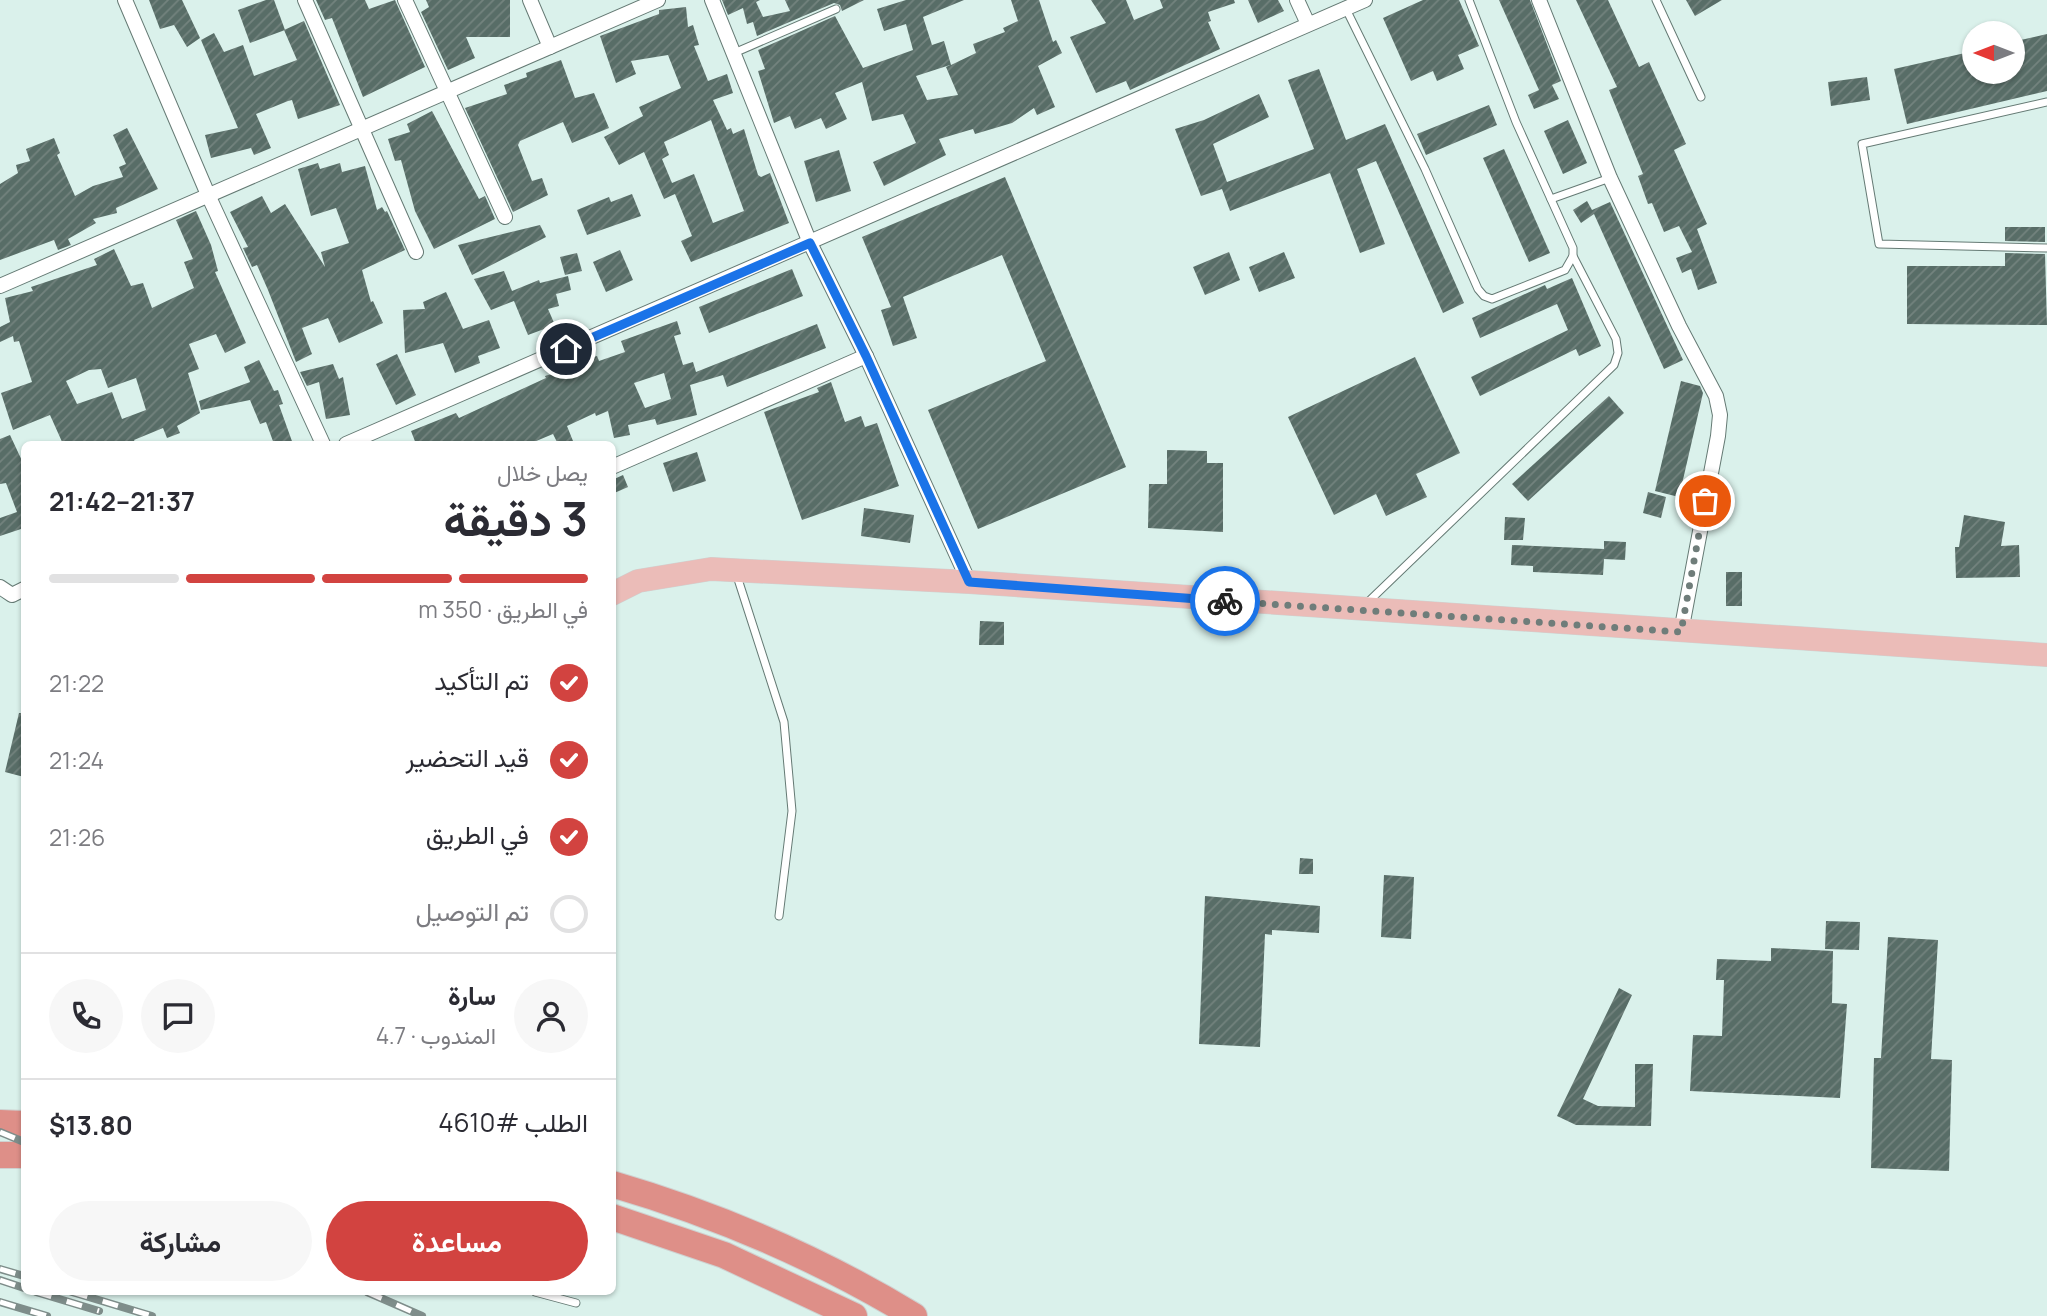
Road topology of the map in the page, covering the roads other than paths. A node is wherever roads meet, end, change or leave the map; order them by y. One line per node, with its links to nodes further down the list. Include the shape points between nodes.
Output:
1 (125, 0): 22 (street)
2 (305, 0): 20 (street)
3 (405, 0): 17 (street)
4 (530, 0): 15 (street)
5 (658, 0): 15 (street)
6 (712, 0): 16 (street)
7 (1297, 0): 14 (street)
8 (1365, 0): 12 (street)
9 (1469, 0): 23 (lane)
10 (1539, 0): 21 (street)
11 (1656, 0): 18 (lane)
12 (1345, 8): 14 (street); 28 (lane, via 1484,296 1499,298 1565,270)
13 (836, 9): 16 (lane)
14 (1308, 24): 25 (street)
15 (551, 47): 17 (street)
16 (733, 53): 25 (street)
17 (446, 93): 20 (street); 24 (street)
18 (1701, 97)
19 (2047, 102): 26 (lane, via 1863,144 1879,244)
20 (362, 130): 22 (street); 27 (street)
21 (1610, 178): 23 (lane); 38 (street, via 1716,396 1720,415)
22 (209, 197): 29 (street); 31 (street)
23 (1551, 198): 28 (lane)
24 (505, 217)
25 (810, 243): 30 (street); 32 (street)
26 (2047, 248)
27 (416, 252)
28 (1573, 256): 37 (lane, via 1616,339 1614,365)
29 (0, 286)
30 (866, 356): 33 (street); 35 (street)
31 (322, 441)
32 (353, 441)
33 (616, 465)
34 (735, 570): 35 (main road); 36 (main road, via 710,569 638,581); 40 (lane, via 783,722 792,811)
35 (969, 582): 37 (main road)
36 (616, 592)
37 (1359, 611): 38 (main road)
38 (1681, 632): 39 (main road)
39 (2047, 655)
40 (779, 916)
41 (0, 1123): 42 (highway)
42 (21, 1124)
43 (0, 1154): 44 (highway)
44 (21, 1156)
45 (616, 1185): 50 (highway, via 670,1201 791,1250)
46 (616, 1218): 49 (highway, via 724,1255)
47 (546, 1295): 48 (lane)
48 (576, 1303)
49 (854, 1316)
50 (914, 1316)

